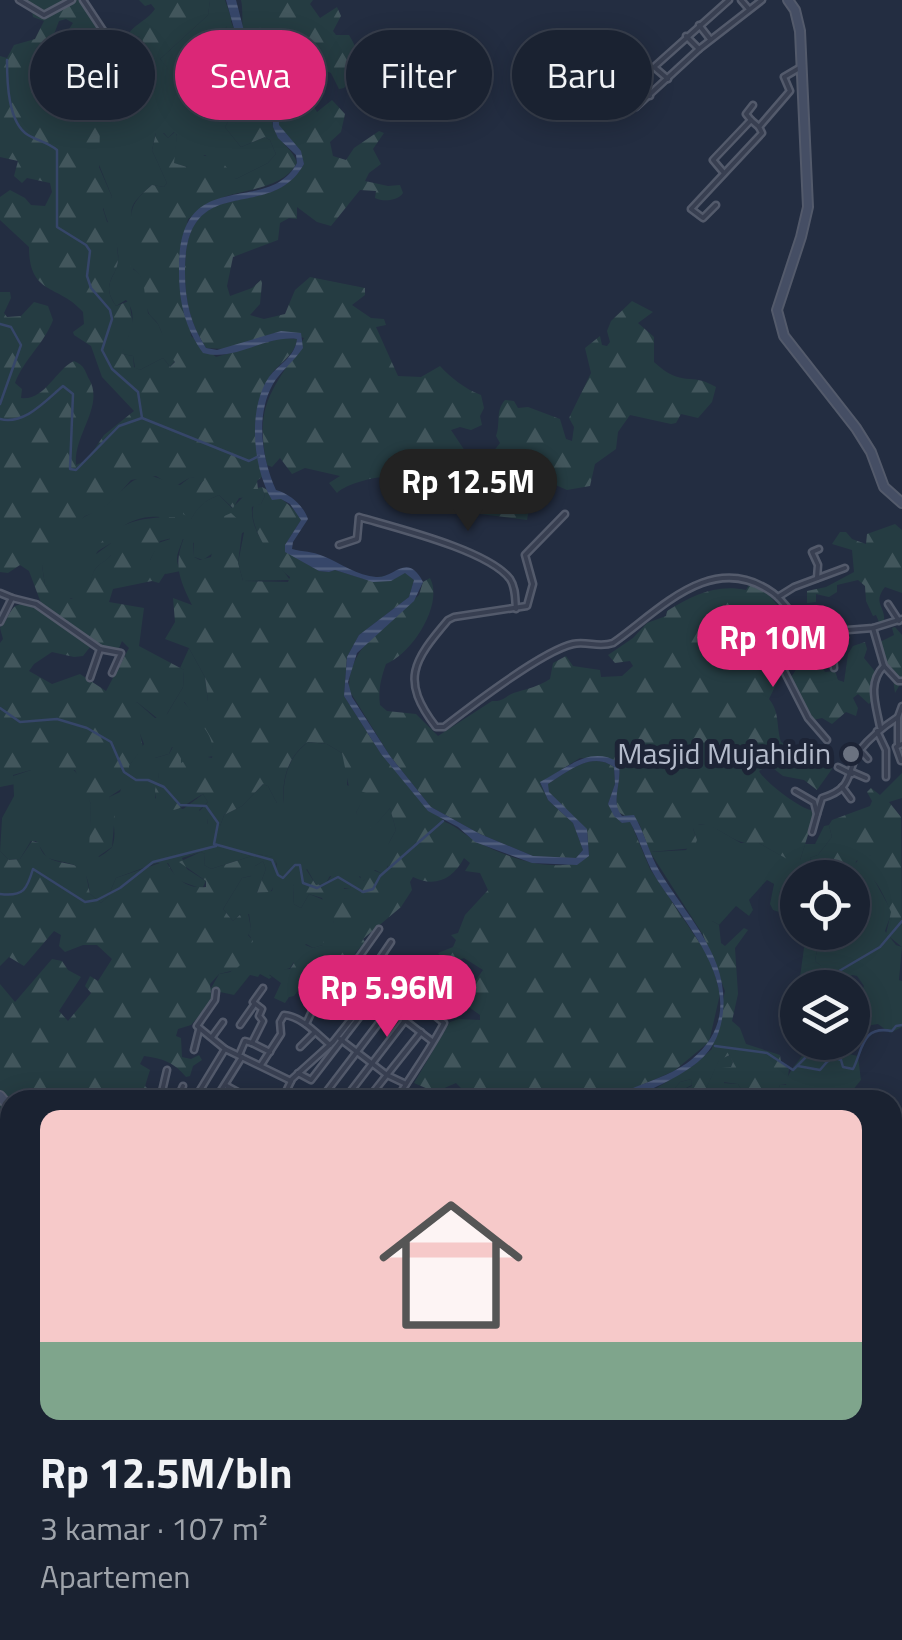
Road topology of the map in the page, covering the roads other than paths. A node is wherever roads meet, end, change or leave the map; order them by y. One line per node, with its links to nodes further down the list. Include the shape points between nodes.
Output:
1 (19, 0): 2 (street, via 47,15)
2 (72, 0)
3 (84, 0): 10 (street)
4 (728, 0): 9 (street)
5 (741, 0): 8 (street)
6 (762, 0): 8 (street)
7 (788, 0): 15 (main road, via 798,20)
8 (748, 8): 12 (street)
9 (699, 25): 11 (street); 12 (street)
10 (103, 30)
11 (686, 36): 13 (street); 14 (street)
12 (710, 39): 13 (street)
13 (698, 49): 16 (street)
14 (654, 66): 16 (street)
15 (801, 67): 20 (street, via 784,78 790,91); 23 (main road, via 808,207 779,297 778,322 864,440 884,487)
16 (668, 79): 17 (street)
17 (652, 94)
18 (753, 104): 19 (street, via 746,114)
19 (751, 120): 20 (street); 21 (street, via 712,161)
20 (759, 127): 21 (street, via 762,133)
21 (724, 173): 22 (street, via 691,209 702,218)
22 (716, 205)
23 (902, 503)
24 (565, 514): 34 (street, via 526,555 531,598)
25 (339, 546): 34 (street, via 358,538 360,517 461,549 508,576)
26 (819, 549): 28 (street, via 812,552)
27 (845, 568): 28 (street)
28 (817, 578): 30 (street)
29 (0, 593): 31 (street)
30 (778, 597): 34 (street, via 744,580 711,579 679,592 613,643 574,644 550,654 441,728 433,726 412,678 416,660 448,620); 39 (street)
31 (12, 598): 33 (street); 40 (street, via 36,604)
32 (888, 604): 35 (street)
33 (3, 608): 36 (street)
34 (516, 609)
35 (901, 620): 37 (street)
36 (0, 622)
37 (873, 628): 38 (street); 43 (street)
38 (831, 631): 39 (street); 41 (street)
39 (808, 632): 51 (street, via 782,667 808,718)
40 (100, 649): 45 (street, via 121,654); 46 (street)
41 (833, 649): 42 (street); 44 (street)
42 (822, 651)
43 (884, 666): 47 (street); 50 (street, via 872,694)
44 (834, 668)
45 (112, 672)
46 (90, 678)
47 (902, 680)
48 (902, 706): 49 (street)
49 (898, 717): 50 (street); 52 (street)
50 (879, 729): 53 (street); 60 (street)
51 (828, 740)
52 (900, 745): 56 (street)
53 (859, 752): 54 (street); 55 (street); 58 (street)
54 (845, 753)
55 (868, 759)
56 (901, 762)
57 (838, 767): 58 (street)
58 (852, 773): 59 (street); 61 (street)
59 (866, 778)
60 (886, 778)
61 (842, 788): 63 (street); 64 (street, via 822,798)
62 (795, 791): 64 (street, via 814,802)
63 (851, 799)
64 (817, 814): 65 (street)
65 (812, 832)
66 (379, 929): 68 (street)
67 (392, 942): 71 (street)
68 (357, 960): 71 (street); 77 (street, via 329,1014)
69 (401, 962): 72 (street)
70 (323, 966): 77 (street)
71 (372, 970): 72 (street)
72 (388, 977): 75 (street); 88 (street, via 443,1021)
73 (263, 988): 76 (street)
74 (216, 992): 83 (street, via 196,1022)
75 (374, 997): 78 (street); 87 (street)
76 (254, 1005): 82 (street); 89 (street, via 262,1010 262,1022)
77 (318, 1007): 81 (street)
78 (391, 1007): 79 (street); 95 (street)
79 (406, 1020): 85 (street); 97 (street)
80 (223, 1022): 86 (street)
81 (306, 1024): 84 (street); 94 (street, via 281,1017 282,1034)
82 (240, 1025)
83 (200, 1028): 86 (street); 93 (street)
84 (314, 1032): 90 (street); 91 (street)
85 (421, 1032): 88 (street); 101 (street)
86 (212, 1037): 92 (street)
87 (340, 1039): 90 (street); 95 (street); 100 (street, via 311,1081)
88 (432, 1040): 103 (street)
89 (252, 1043): 94 (street); 96 (street, via 246,1041)
90 (330, 1045): 100 (street)
91 (300, 1048)
92 (225, 1049): 96 (street); 108 (street)
93 (194, 1050)
94 (270, 1052): 98 (street)
95 (357, 1053): 97 (street); 112 (street)
96 (240, 1056): 98 (street); 104 (street)
97 (372, 1064): 101 (street); 113 (street)
98 (261, 1065): 102 (street)
99 (166, 1070): 106 (street)
100 (298, 1073): 102 (street)
101 (387, 1075): 103 (street); 114 (street)
102 (291, 1081): 111 (street)
103 (406, 1084): 115 (street)
104 (225, 1085): 109 (street); 110 (street)
105 (183, 1086): 107 (street)
106 (163, 1090)
107 (181, 1090)
108 (200, 1090)
109 (222, 1090)
110 (234, 1090)
111 (287, 1090)
112 (328, 1090)
113 (353, 1090)
114 (375, 1090)
115 (402, 1090)

